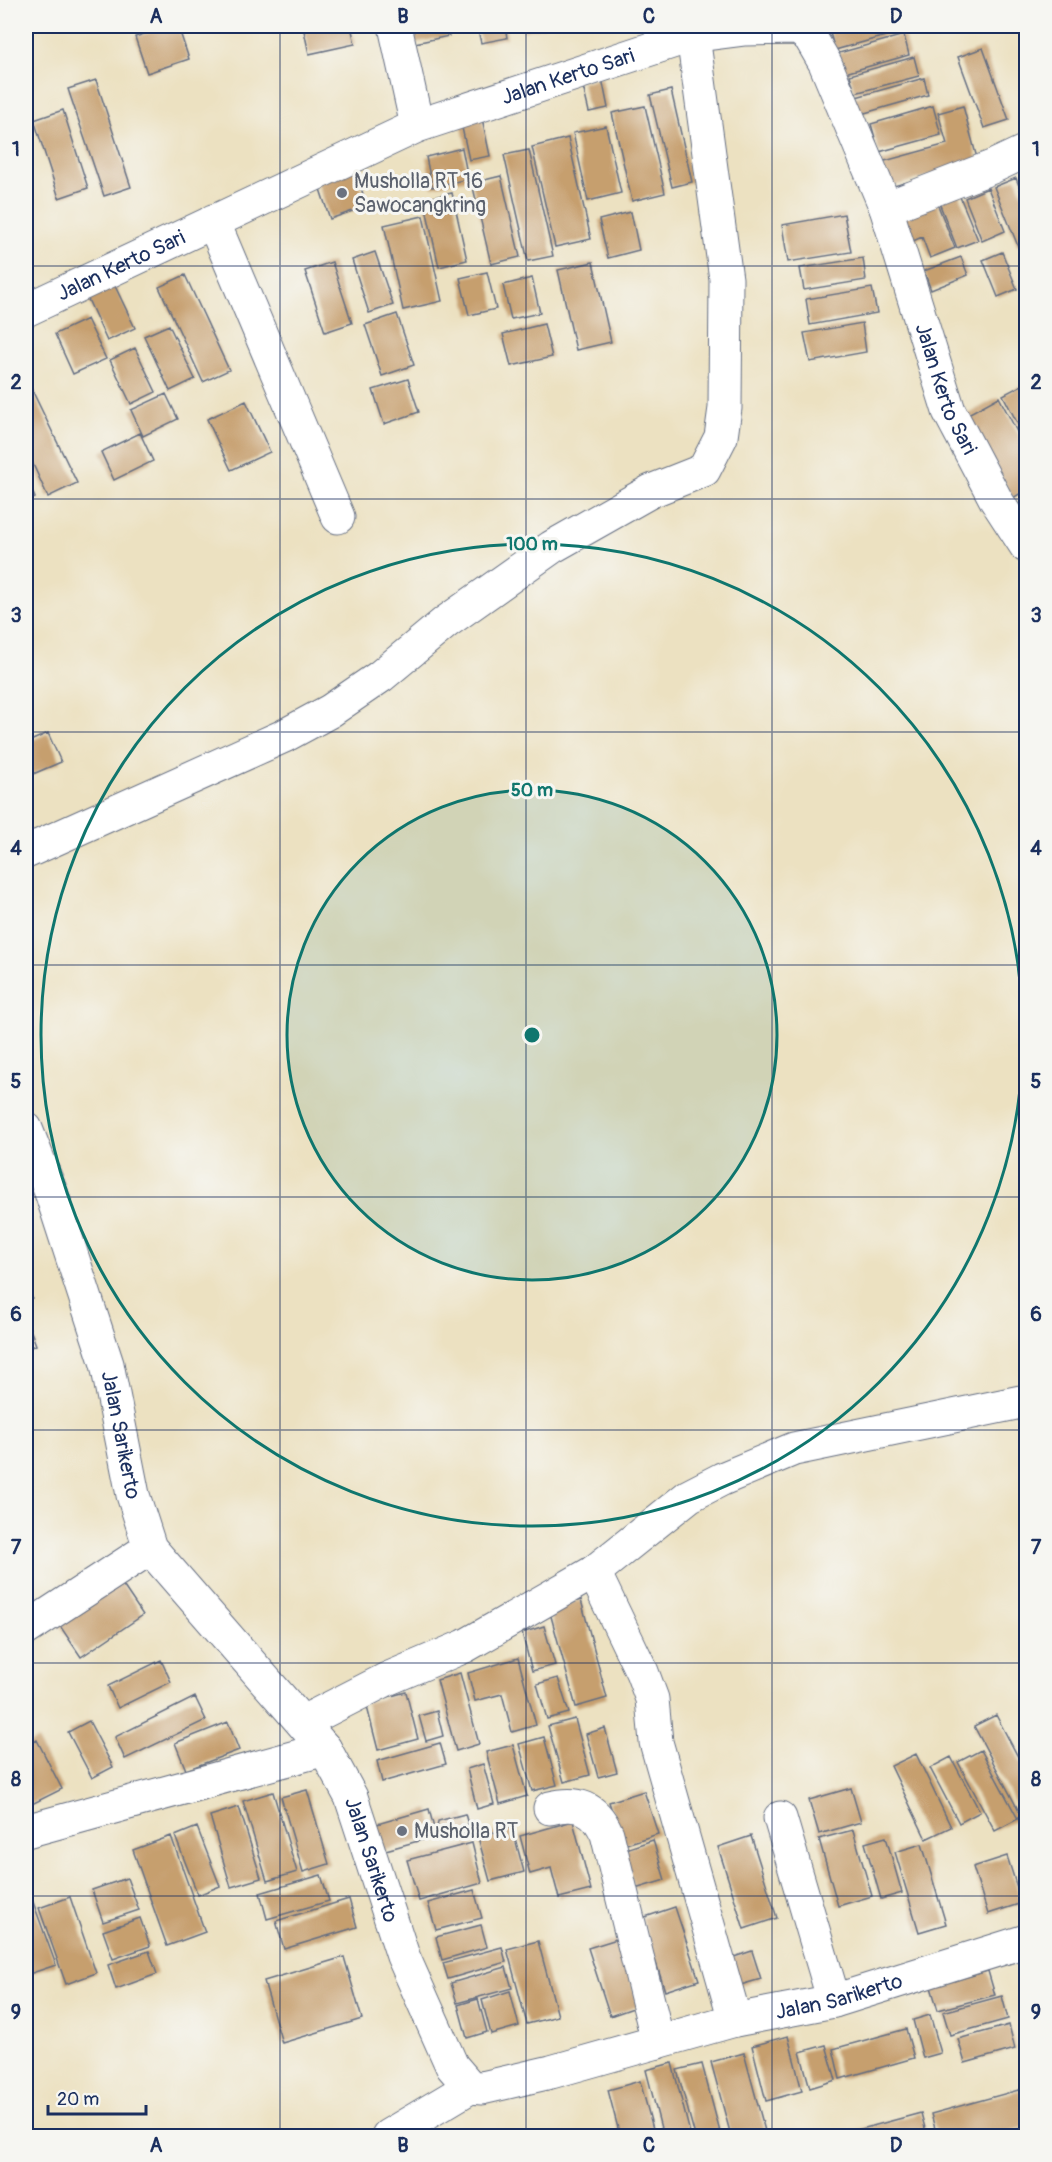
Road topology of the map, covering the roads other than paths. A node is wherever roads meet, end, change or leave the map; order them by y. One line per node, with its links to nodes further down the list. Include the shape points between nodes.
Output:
1 (395, 26): 3 (street)
2 (690, 31): 3 (street, Jalan Kerto Sari); 5 (street, Jalan Kerto Sari, via 798,28 810,37 825,63); 10 (street, via 726,279 725,408 721,437 704,470 651,491 552,547 330,711 284,736)
3 (417, 126): 6 (street, Jalan Kerto Sari)
4 (1026, 151): 5 (street)
5 (886, 208): 9 (street, Jalan Kerto Sari, via 949,411 996,500)
6 (213, 221): 7 (street, Jalan Kerto Sari); 8 (street)
7 (26, 310)
8 (338, 517)
9 (1026, 545)
10 (26, 852)
11 (26, 1129): 13 (street, Jalan Sarikerto, via 52,1195 107,1365 133,1495)
12 (1026, 1401): 14 (street, via 794,1449 689,1496)
13 (150, 1548): 15 (street); 16 (street, Jalan Sarikerto)
14 (594, 1572): 16 (street, via 465,1646 387,1679); 23 (street, via 652,1700 656,1742)
15 (26, 1629)
16 (303, 1722): 17 (street, Jalan Sarikerto)
17 (325, 1749): 20 (street); 25 (street, Jalan Sarikerto, via 351,1797 403,1956 452,2066)
18 (550, 1808): 24 (street, via 568,1803 595,1813 608,1834)
19 (780, 1818): 22 (street)
20 (26, 1831)
21 (1026, 1941): 22 (street, Jalan Sarikerto)
22 (834, 2001): 23 (street, Jalan Sarikerto)
23 (735, 2020): 24 (street, Jalan Sarikerto)
24 (658, 2042): 25 (street, Jalan Sarikerto, via 551,2072 482,2088)
25 (470, 2086): 26 (street)
26 (388, 2136)

